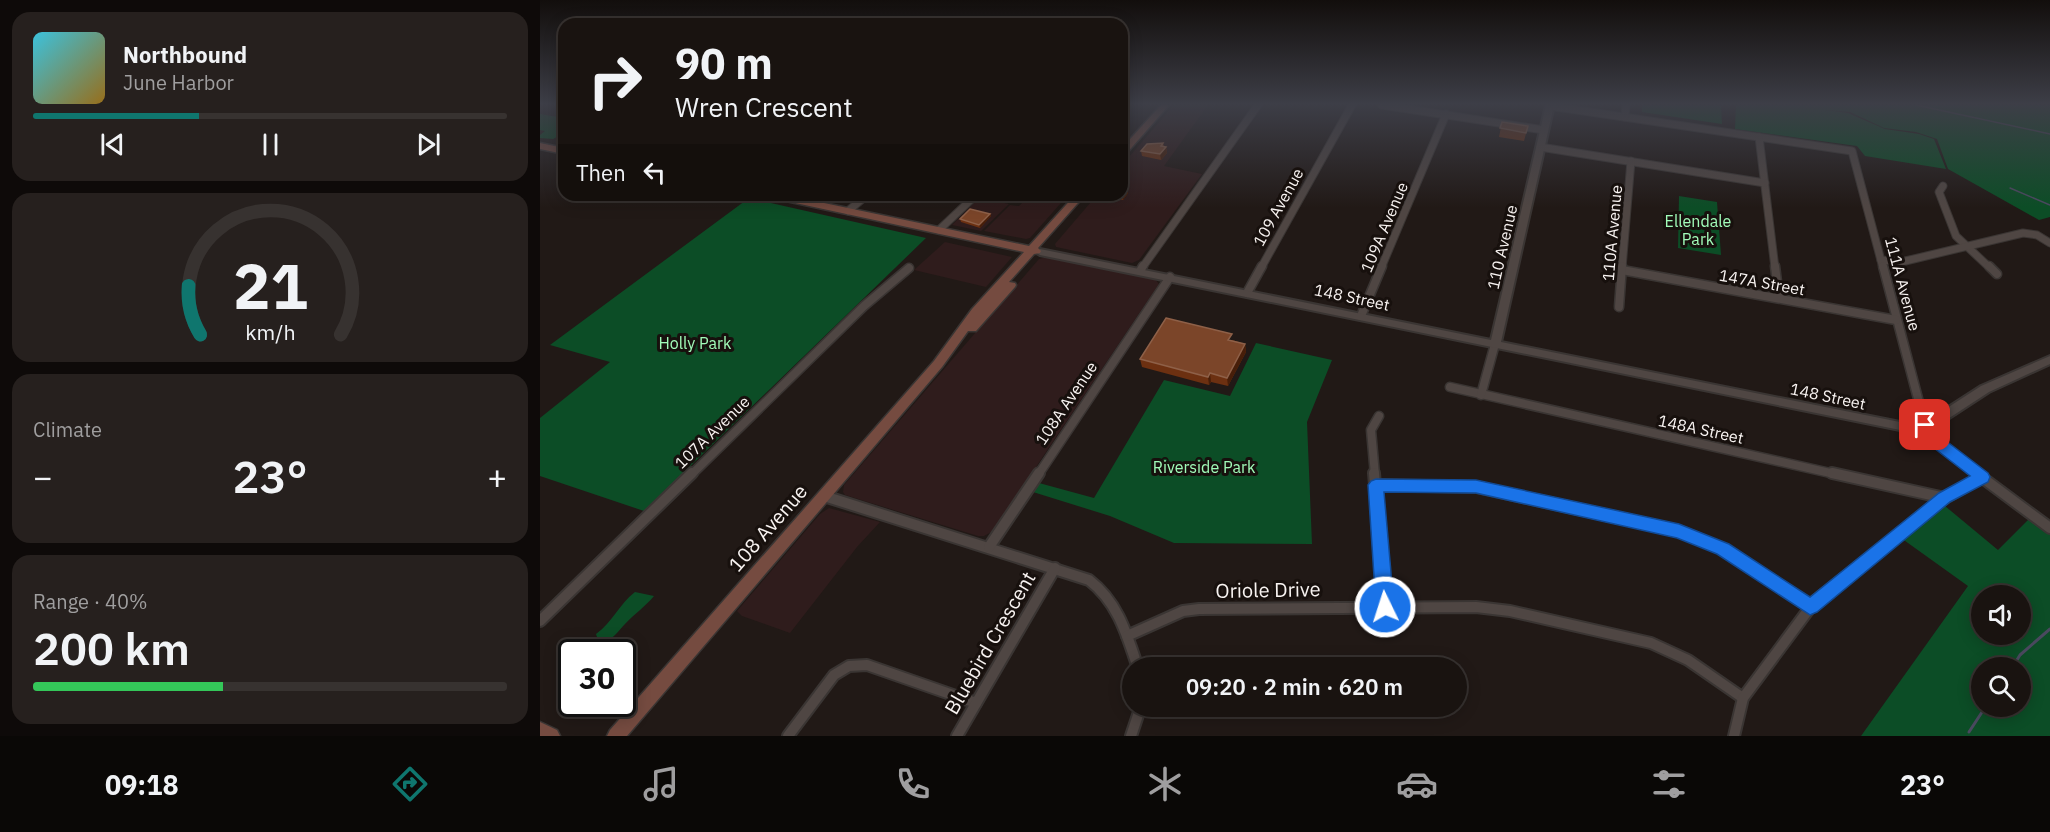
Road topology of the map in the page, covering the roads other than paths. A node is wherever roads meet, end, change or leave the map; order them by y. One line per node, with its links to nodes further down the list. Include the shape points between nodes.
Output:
1 (1234, 139): 28 (street)
2 (1333, 139): 31 (street, 109 Avenue)
3 (1435, 139): 34 (street, 109A Avenue)
4 (1542, 139): 8 (street, 110 Avenue)
5 (1759, 139): 12 (street)
6 (1775, 139): 10 (street)
7 (540, 146): 9 (main road)
8 (1540, 147): 11 (street); 36 (street, 110 Avenue)
9 (558, 150)
10 (1852, 151): 25 (street, 111A Avenue)
11 (1631, 161): 12 (street); 27 (street, 110A Avenue)
12 (1765, 183): 32 (street)
13 (1943, 186): 23 (street, via 1939,192 1953,230)
14 (799, 201): 19 (main road, 148 Street)
15 (860, 201): 19 (street)
16 (970, 201): 20 (street)
17 (1075, 201): 24 (main road, 108 Avenue)
18 (1083, 201): 24 (main road, 108 Avenue)
19 (848, 212): 20 (main road, 148 Street)
20 (939, 230): 24 (main road, 148 Street)
21 (2028, 233): 22 (street); 23 (street)
22 (2050, 243)
23 (1967, 247): 25 (street, via 1901,262); 29 (street)
24 (1035, 251): 28 (street, 148 Street); 44 (main road, 108 Avenue, via 976,312 951,347)
25 (1881, 260): 35 (street, 111A Avenue)
26 (909, 268): 51 (street, 107A Avenue, via 864,306)
27 (1622, 270): 32 (street, 147A Street); 33 (street, 110A Avenue)
28 (1140, 271): 30 (street, 148 Street)
29 (1997, 274)
30 (1170, 277): 31 (street, 148 Street); 47 (street, 108A Avenue)
31 (1247, 293): 34 (street, 148 Street)
32 (1779, 298): 35 (street, 147A Street)
33 (1619, 307)
34 (1361, 316): 36 (street, 148 Street)
35 (1896, 320): 41 (street, 111A Avenue)
36 (1495, 344): 39 (street, 110 Avenue); 41 (street, 148 Street, via 1884,424)
37 (2050, 360): 41 (street, via 1984,389)
38 (1450, 387): 39 (street, 148A Street)
39 (1481, 395): 45 (street, 148A Street)
40 (1379, 416): 43 (street, via 1371,430)
41 (1925, 425): 42 (street, via 1940,444)
42 (1982, 477): 45 (street); 46 (street)
43 (1376, 485): 49 (street); 50 (street, via 1476,487 1679,531 1723,549)
44 (824, 496): 47 (street); 59 (main road, 108 Avenue)
45 (1945, 498): 50 (street)
46 (2050, 528)
47 (989, 547): 48 (street)
48 (1055, 568): 52 (street, via 1100,587); 55 (street, Bluebird Crescent)
49 (1385, 607): 52 (street, Oriole Drive, via 1183,611); 54 (street, Oriole Drive, via 1495,608 1651,643 1688,657)
50 (1810, 607): 54 (street)
51 (540, 621)
52 (1127, 636): 53 (street)
53 (1134, 657)
54 (1743, 698): 63 (street)
55 (976, 703): 60 (street, via 855,664 834,675); 61 (street, Bluebird Crescent)
56 (1137, 717): 62 (street)
57 (540, 731): 58 (main road)
58 (551, 736)
59 (616, 736)
60 (788, 736)
61 (957, 736)
62 (1131, 736)
63 (1734, 736)

